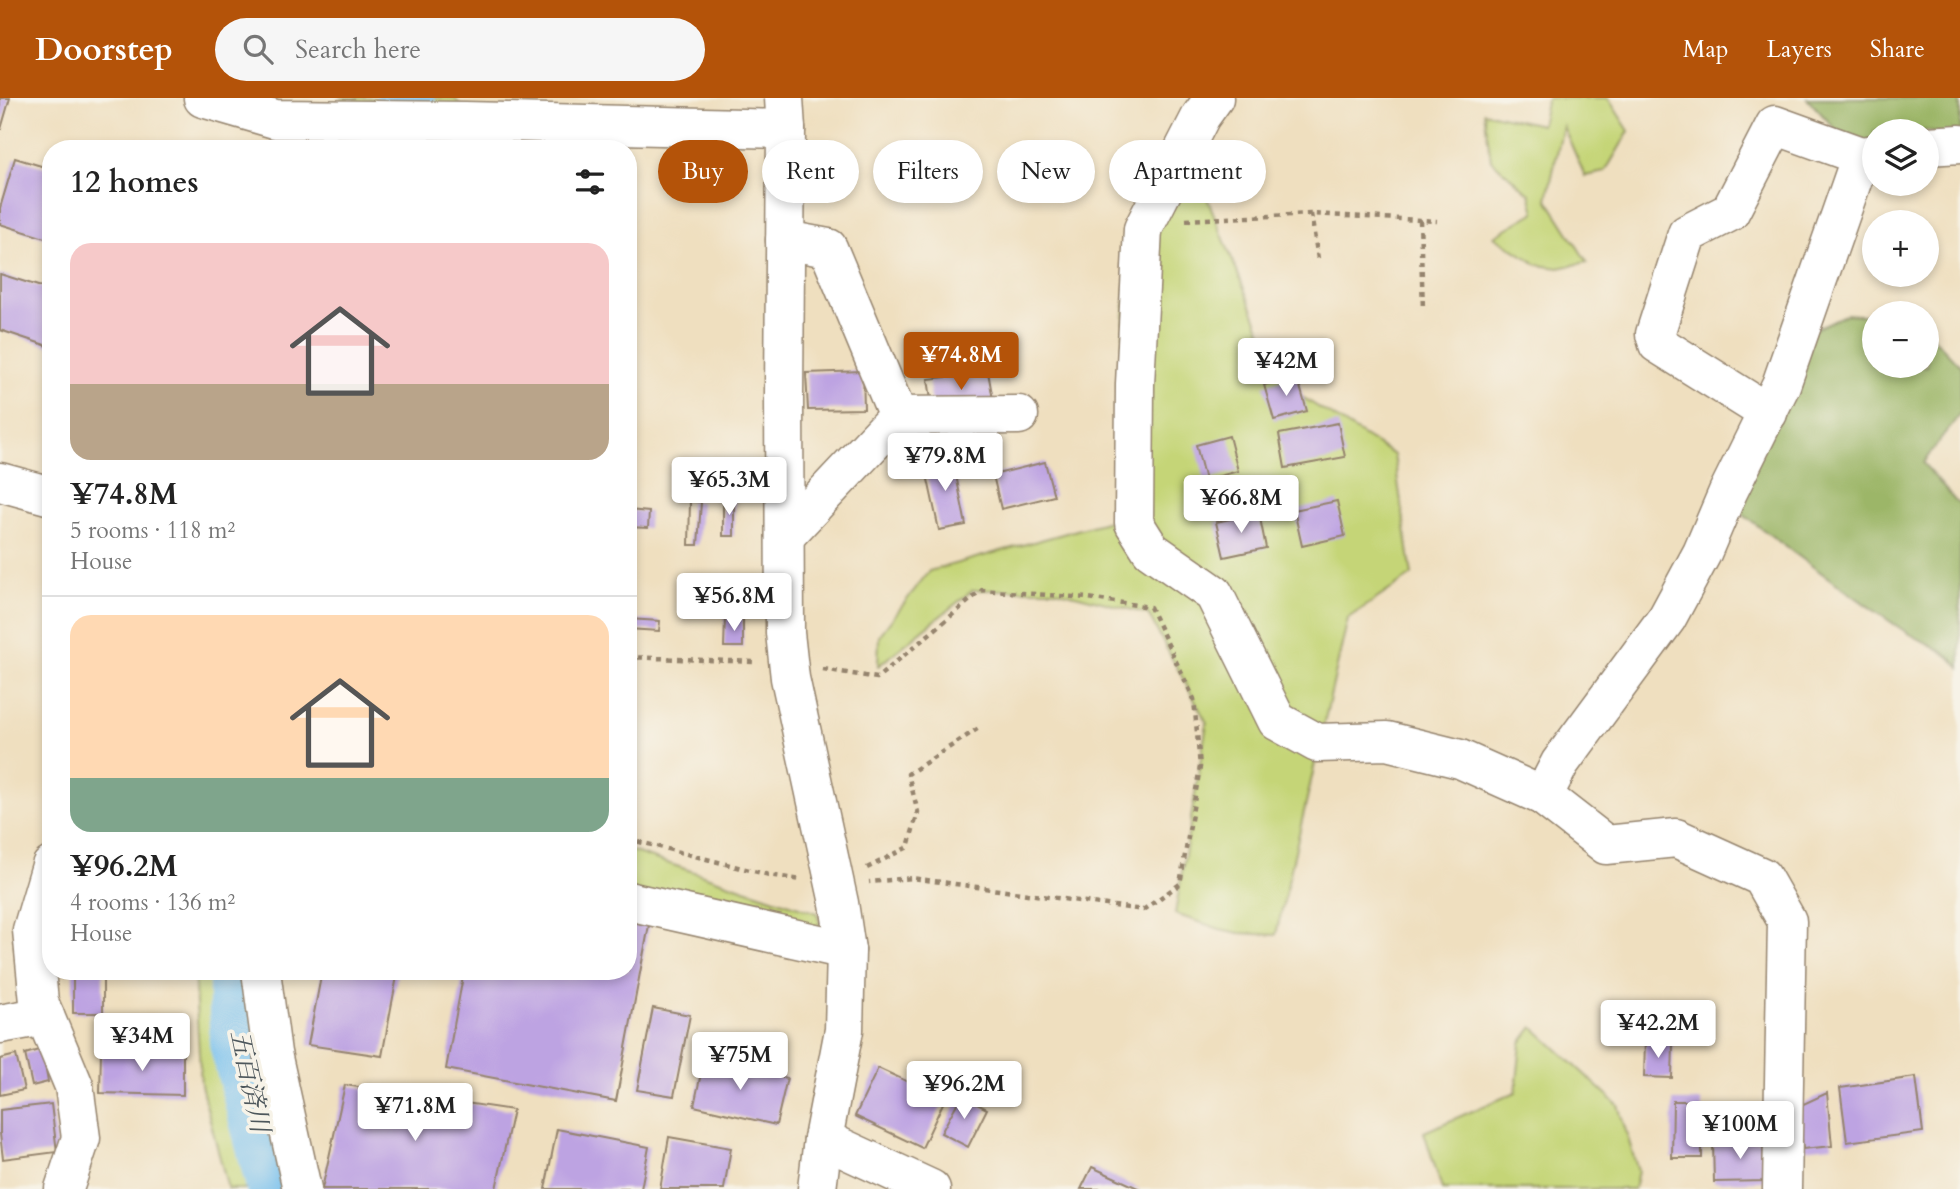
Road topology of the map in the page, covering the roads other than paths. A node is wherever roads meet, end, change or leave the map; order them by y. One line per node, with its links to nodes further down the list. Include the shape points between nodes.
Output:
1 (203, 98): 4 (street)
2 (1214, 98): 17 (street, via 1143,229 1134,523 1151,550 1214,594 1276,721 1317,743 1387,741 1460,759)
3 (785, 114): 5 (street, via 465,121); 10 (street)
4 (271, 134): 5 (street)
5 (361, 134)
6 (1960, 144): 7 (street)
7 (1939, 145)
8 (1862, 153): 11 (street, via 1775,125 1730,212 1687,234 1655,334 1658,344)
9 (1862, 168): 11 (street)
10 (785, 240): 13 (street, via 828,248); 16 (street)
11 (1768, 413): 17 (street, via 1667,618 1560,763)
12 (1019, 415): 13 (street)
13 (898, 416): 16 (street)
14 (0, 481): 15 (street)
15 (42, 493)
16 (785, 537): 20 (street, via 789,663)
17 (1543, 796): 29 (street, via 1606,845 1676,838 1762,877 1787,921)
18 (42, 898): 22 (street, via 33,930 39,1002)
19 (637, 903): 20 (street)
20 (846, 950): 24 (street, via 844,1030)
21 (262, 980): 26 (street, via 272,1053)
22 (45, 1016): 23 (street); 25 (street, via 74,1086 81,1138)
23 (0, 1024)
24 (823, 1139): 27 (street); 28 (street)
25 (64, 1189)
26 (302, 1189)
27 (817, 1189)
28 (931, 1189)
29 (1783, 1189)

